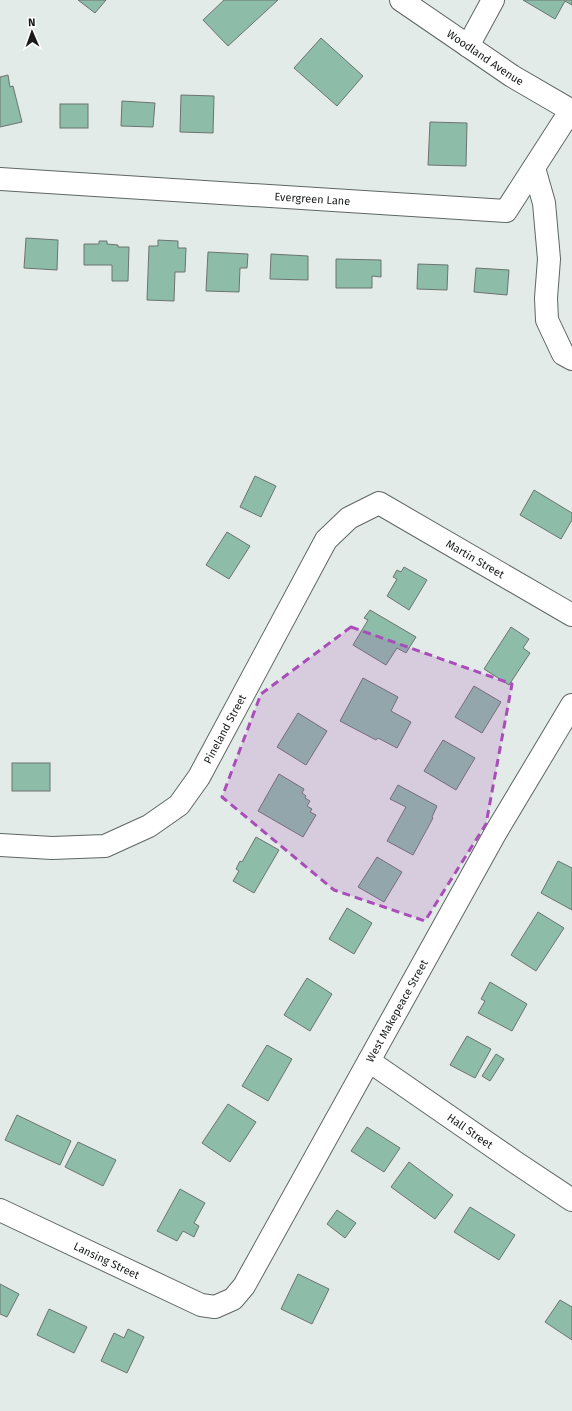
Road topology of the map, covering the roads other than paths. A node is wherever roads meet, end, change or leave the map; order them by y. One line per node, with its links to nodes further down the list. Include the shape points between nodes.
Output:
1 (401, 0): 3 (street, Woodland Avenue)
2 (493, 0): 3 (street)
3 (468, 46): 4 (street, Woodland Avenue, via 512,76)
4 (571, 110): 5 (street, Evergreen Lane)
5 (534, 168): 6 (street, Evergreen Lane, via 506,211); 7 (street, via 544,203 549,259 547,320 563,354)
6 (0, 179)
7 (572, 359)
8 (379, 503): 9 (street, Martin Street); 11 (street, Pineland Street, via 348,518 326,540 199,777 178,805 149,826 105,846 52,848)
9 (572, 615)
10 (572, 705): 12 (street, West Makepeace Street, via 496,832)
11 (0, 845)
12 (369, 1061): 13 (street, Hall Street); 15 (street, West Makepeace Street, via 244,1286 233,1299)
13 (572, 1200)
14 (0, 1210): 15 (street, Lansing Street, via 201,1305)
15 (215, 1307)

